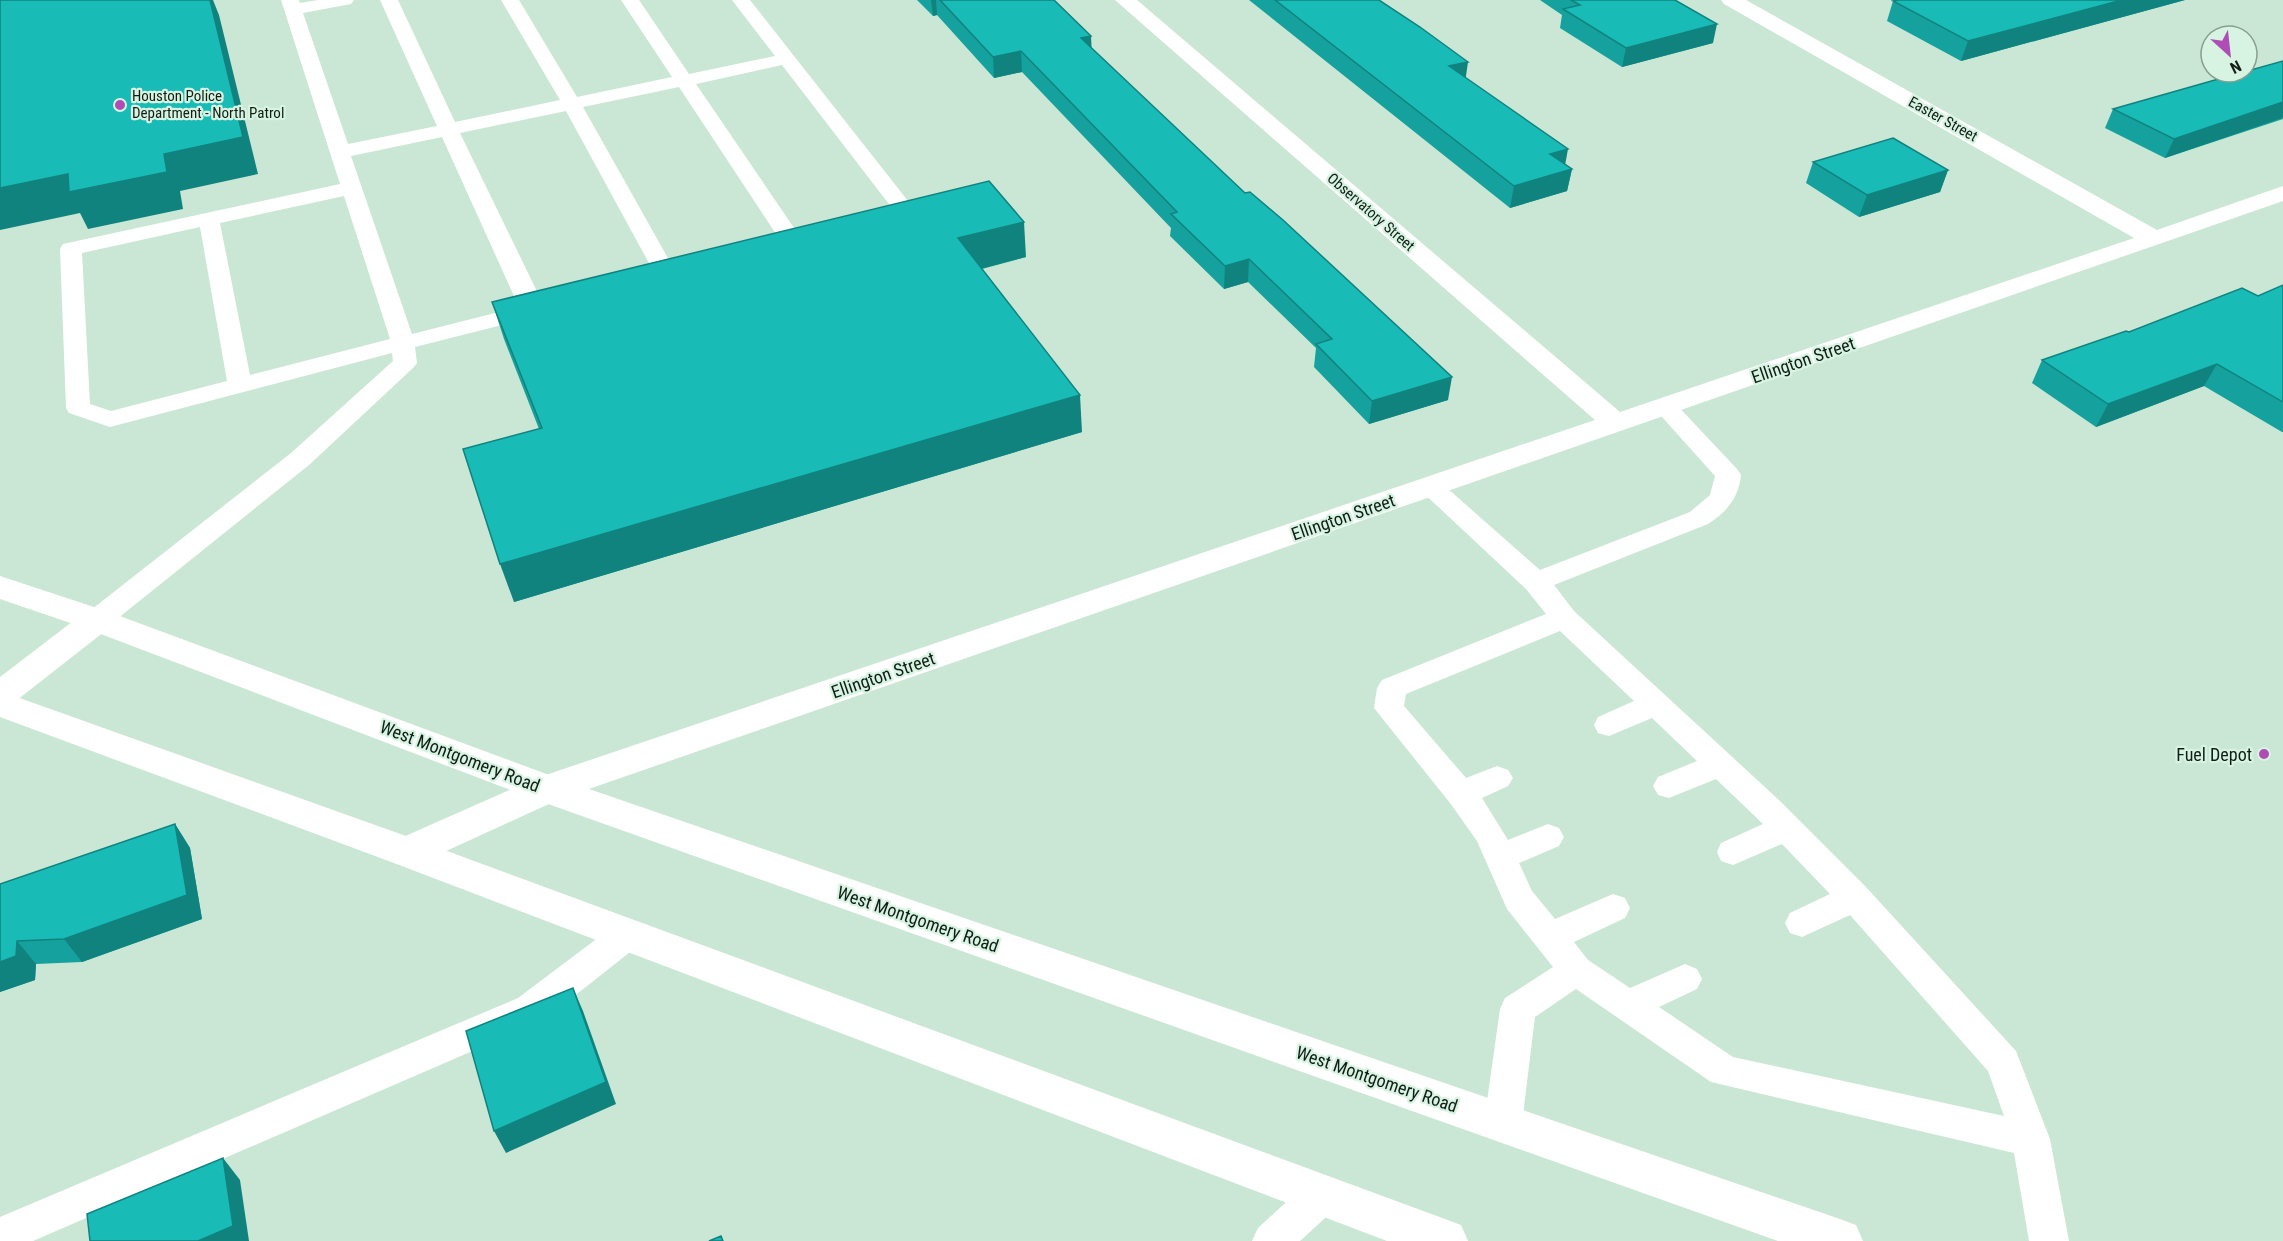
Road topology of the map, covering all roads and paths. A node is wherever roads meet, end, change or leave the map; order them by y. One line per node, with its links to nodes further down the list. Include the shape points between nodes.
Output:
1 (345, 0): 8 (lane)
2 (389, 0): 12 (lane)
3 (510, 0): 11 (lane)
4 (630, 0): 10 (lane)
5 (741, 0): 9 (lane)
6 (1125, 0): 30 (street, Observatory Street)
7 (1731, 0): 19 (street, Easter Street)
8 (292, 5): 13 (lane)
9 (786, 59): 10 (lane); 17 (lane, via 908,215)
10 (683, 80): 11 (lane); 20 (lane)
11 (572, 104): 12 (lane); 23 (lane)
12 (450, 129): 13 (lane); 26 (lane)
13 (340, 152): 14 (lane)
14 (352, 188): 16 (lane); 27 (lane)
15 (2283, 193): 19 (street, Ellington Street)
16 (209, 219): 28 (lane); 28 (lane, via 71,249 78,408 110,419)
17 (863, 227)
18 (817, 238): 20 (lane)
19 (2155, 239): 29 (street, Ellington Street)
20 (794, 244): 21 (lane)
21 (771, 250)
22 (690, 270): 23 (lane)
23 (667, 276): 24 (lane)
24 (645, 282)
25 (555, 305): 26 (lane)
26 (532, 310): 27 (lane)
27 (404, 343): 28 (lane); 35 (lane, via 405,363 300,459)
28 (240, 385)
29 (1665, 407): 30 (street, Ellington Street); 32 (lane, via 1728,475 1728,486 1719,506 1699,518)
30 (1616, 423): 31 (street, Ellington Street)
31 (1430, 487): 32 (lane); 43 (street, Ellington Street)
32 (1536, 582): 34 (lane)
33 (0, 587): 35 (street, West Montgomery Road)
34 (1564, 618): 38 (lane); 44 (lane, via 1392,688 1389,708)
35 (97, 620): 36 (street); 43 (street, West Montgomery Road)
36 (0, 695)
37 (0, 704): 47 (street)
38 (1656, 704): 39 (lane); 40 (lane)
39 (1610, 725)
40 (1720, 765): 42 (lane); 45 (lane)
41 (1497, 778): 44 (lane)
42 (1669, 786)
43 (547, 789): 47 (street, Ellington Street); 58 (street, West Montgomery Road)
44 (1461, 794): 49 (lane)
45 (1785, 828): 48 (lane); 50 (lane)
46 (1548, 837): 49 (lane)
47 (407, 852): 53 (street)
48 (1733, 852)
49 (1501, 857): 54 (lane, via 1519,899)
50 (1854, 897): 52 (lane); 59 (lane, via 2003,1062)
51 (1612, 908): 54 (lane)
52 (1802, 922)
53 (627, 935): 60 (street); 61 (lane, via 531,1009)
54 (1550, 937): 55 (lane)
55 (1576, 970): 57 (lane); 58 (lane, via 1518,1009)
56 (1685, 979): 57 (lane)
57 (1628, 1005): 59 (lane, via 1724,1071)
58 (1503, 1123): 64 (street, West Montgomery Road)
59 (2031, 1139): 65 (lane)
60 (1322, 1195): 62 (lane); 63 (street)
61 (0, 1236)
62 (1272, 1241)
63 (1445, 1241)
64 (1840, 1241)
65 (2049, 1241)

